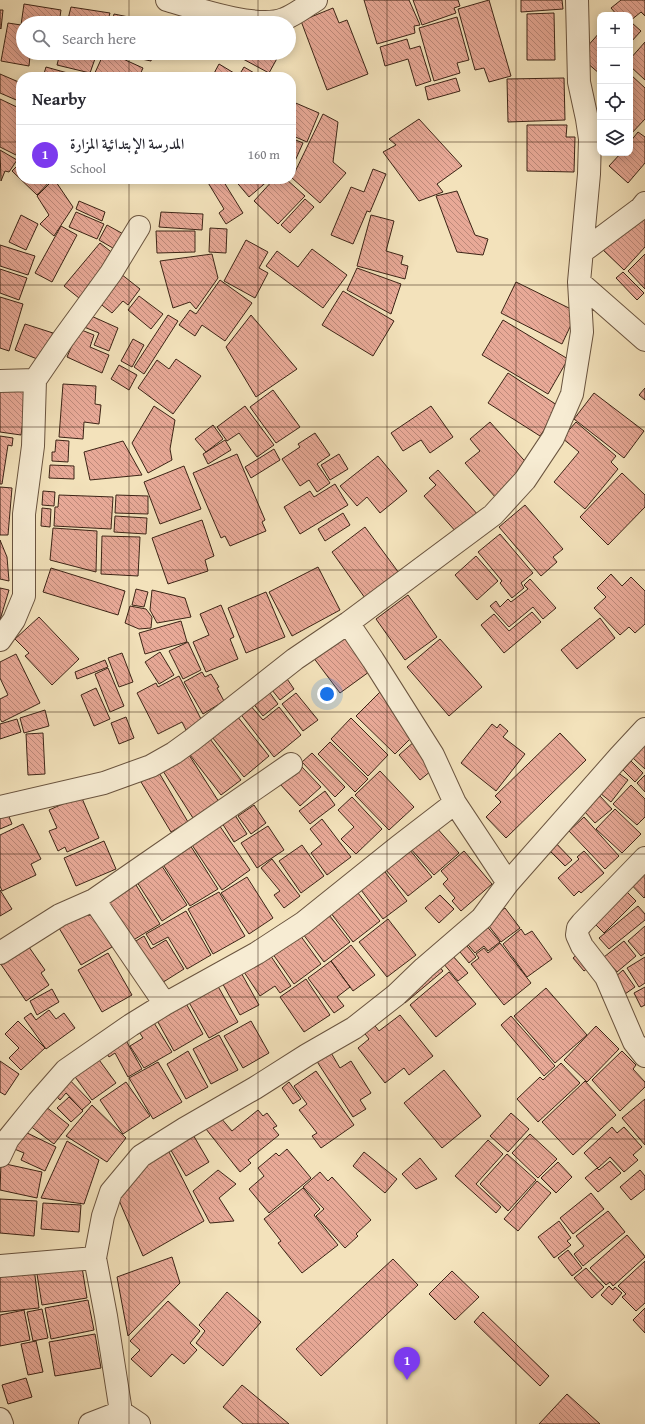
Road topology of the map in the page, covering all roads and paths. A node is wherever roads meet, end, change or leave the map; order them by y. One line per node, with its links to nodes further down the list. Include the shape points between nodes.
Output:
1 (167, 0): 4 (street)
2 (316, 0): 5 (street)
3 (577, 0): 8 (street, via 578,82 590,139)
4 (225, 16)
5 (290, 16)
6 (645, 203): 8 (street)
7 (139, 227): 11 (street)
8 (582, 252): 9 (street)
9 (579, 282): 10 (street); 13 (street, via 582,332 572,394 554,438 546,450 525,480 493,515)
10 (645, 340)
11 (35, 380): 12 (street); 14 (street, via 33,446 24,514 24,596 14,620)
12 (0, 381)
13 (348, 624): 17 (street, via 433,755); 18 (street, via 295,659 174,753 150,766 104,783)
14 (0, 640)
15 (645, 729): 20 (street)
16 (291, 764): 21 (street)
17 (455, 803): 20 (street); 23 (street, via 303,923 257,953)
18 (0, 807)
19 (645, 858): 24 (street, via 582,923 577,935 582,946 606,977)
20 (508, 883): 26 (street, via 482,918 396,995 354,1028 141,1156 111,1192 103,1216)
21 (94, 900): 22 (street, via 60,916); 23 (street)
22 (0, 953)
23 (165, 1004): 25 (street, via 66,1070 8,1139)
24 (641, 1044)
25 (0, 1156)
26 (95, 1258): 27 (street); 28 (street)
27 (0, 1266)
28 (121, 1412): 31 (street); 32 (street)
29 (0, 1419): 30 (street)
30 (2, 1424)
31 (90, 1424)
32 (139, 1424)

